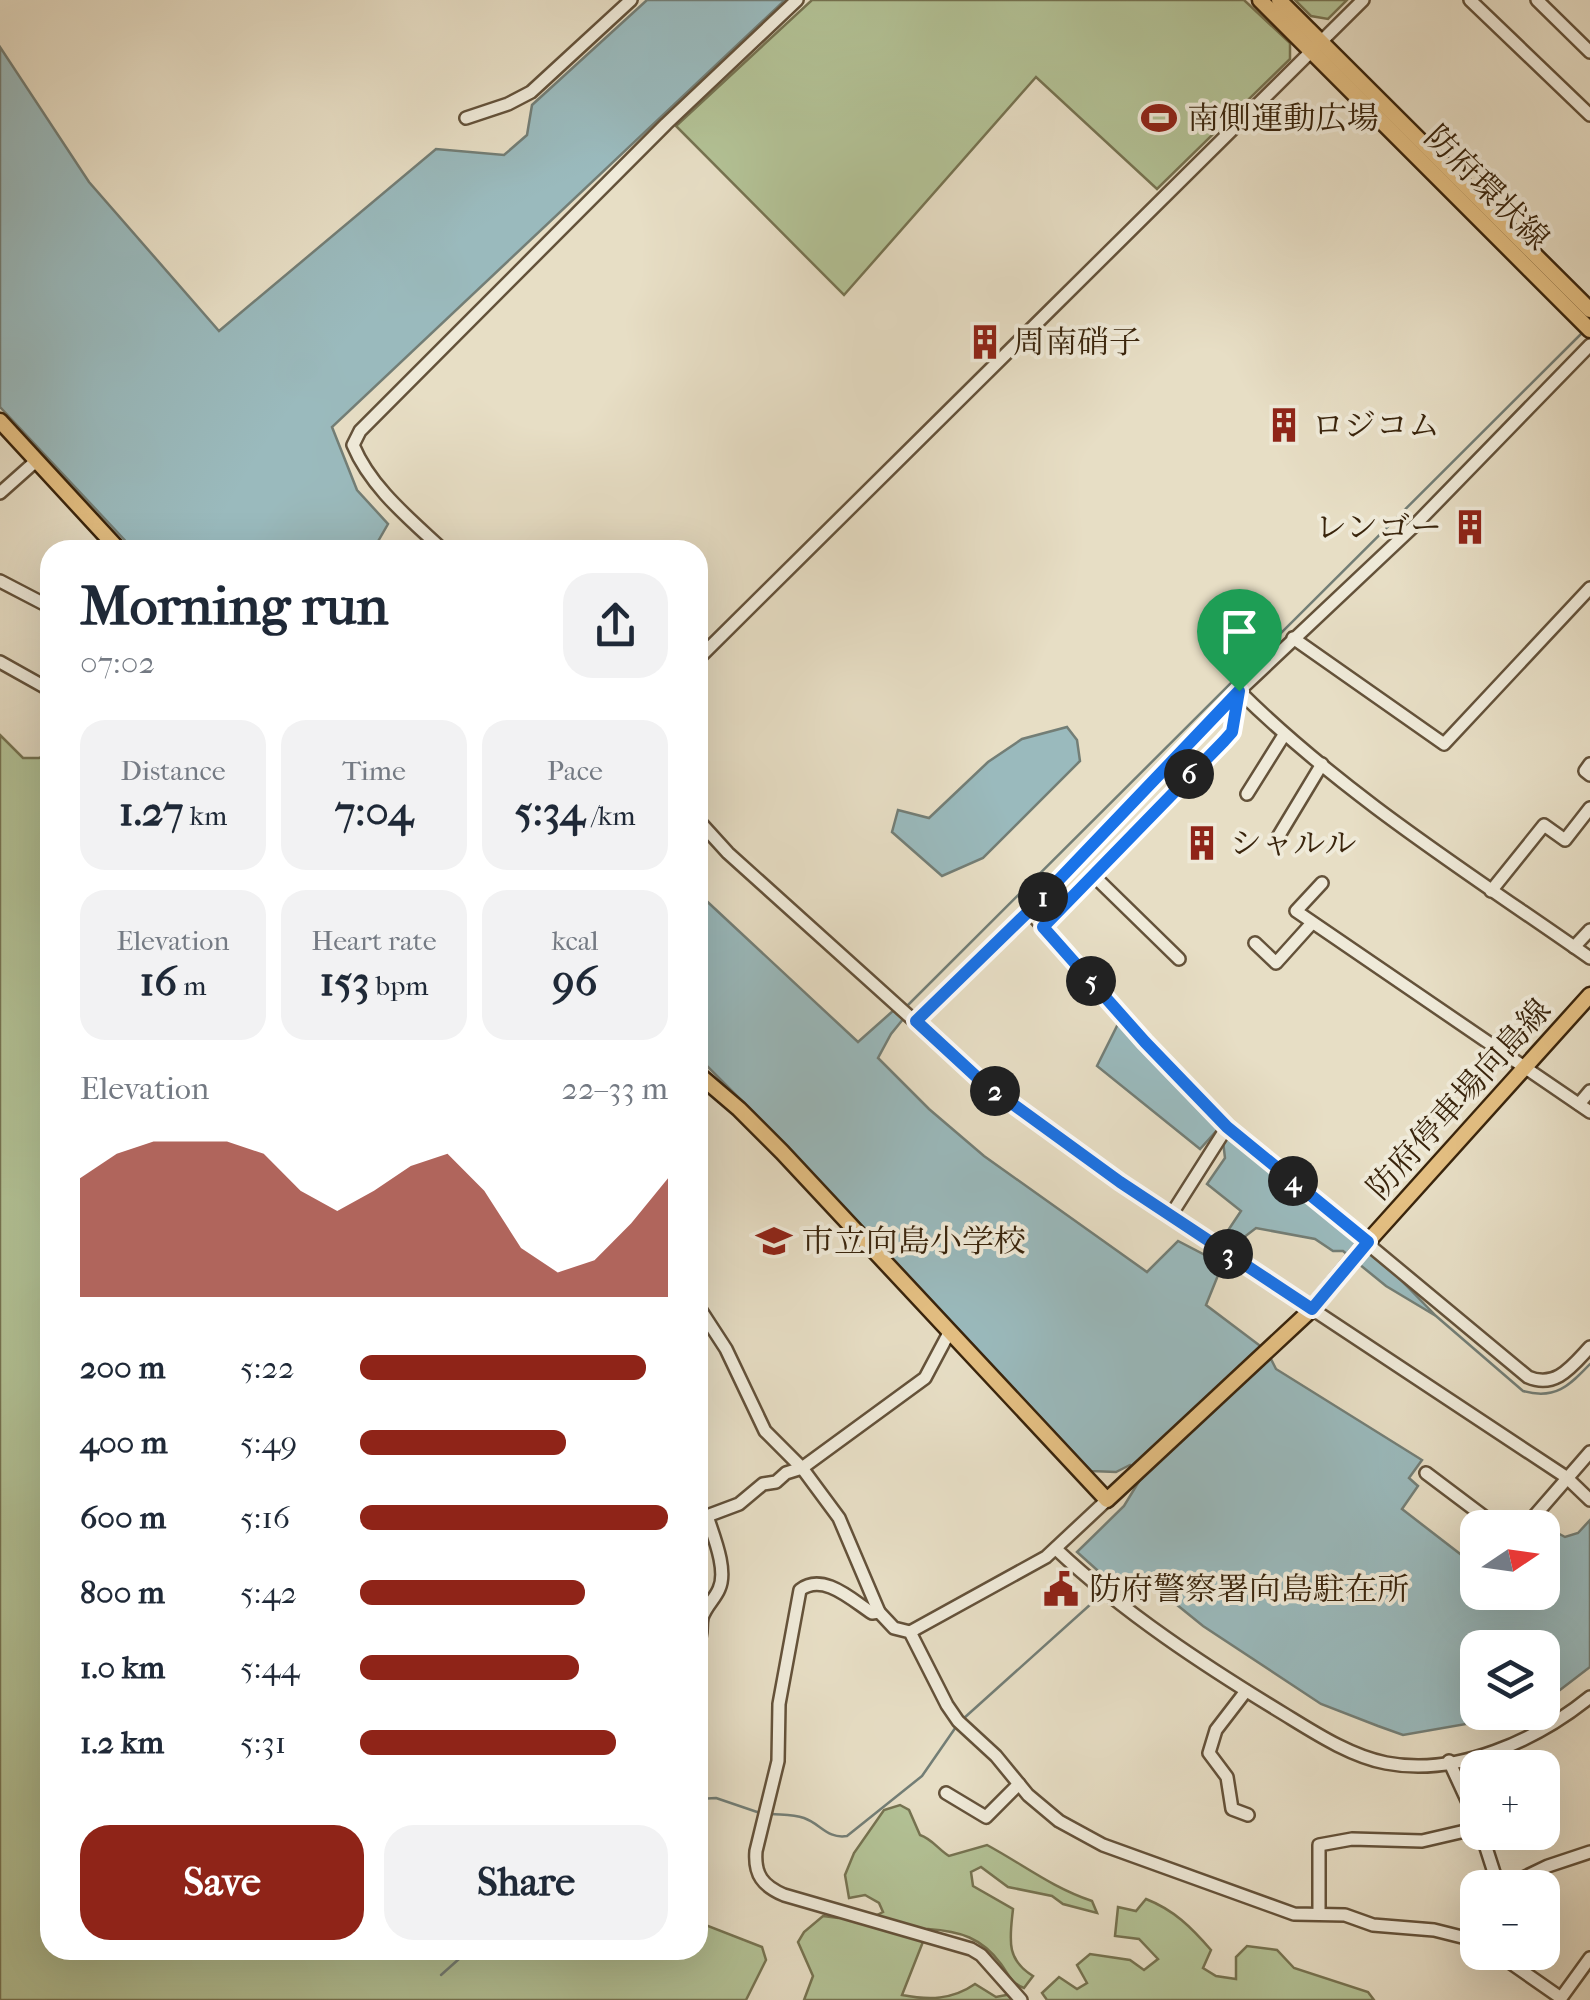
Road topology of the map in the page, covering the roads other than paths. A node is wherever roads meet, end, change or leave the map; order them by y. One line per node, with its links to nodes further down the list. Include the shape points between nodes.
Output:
1 (631, 0): 11 (street, via 531,92)
2 (797, 0): 19 (street, via 360,431 354,445 365,467)
3 (1260, 0): 8 (main road, 防府環状線)
4 (1280, 0): 8 (main road, 防府環状線)
5 (1363, 0): 8 (street)
6 (1470, 0): 10 (street)
7 (1537, 0): 9 (street)
8 (1316, 47): 12 (main road, 防府環状線); 13 (main road, 防府環状線); 24 (street)
9 (1590, 52)
10 (1588, 109)
11 (466, 118)
12 (1590, 310)
13 (1590, 330)
14 (1590, 345): 23 (street)
15 (0, 421): 16 (main road)
16 (36, 461): 17 (street); 18 (main road)
17 (0, 493)
18 (110, 540)
19 (432, 540)
20 (0, 581): 22 (street)
21 (1590, 588): 23 (street, via 1444,744)
22 (40, 602)
23 (1293, 638): 27 (street)
24 (708, 649)
25 (0, 662): 26 (street)
26 (40, 684)
27 (1239, 691): 28 (street); 36 (street, via 1232,732); 39 (street)
28 (1284, 736): 29 (street); 32 (street)
29 (1322, 764): 35 (street); 38 (street)
30 (1590, 764): 31 (street)
31 (1590, 775)
32 (1247, 794)
33 (1590, 808): 38 (street, via 1566,840 1544,825)
34 (708, 831): 48 (street)
35 (1278, 838)
36 (1092, 875): 41 (street); 46 (street)
37 (1322, 882): 40 (street, via 1296,911)
38 (1491, 890): 44 (street)
39 (1029, 911): 41 (street); 48 (street)
40 (1312, 923): 43 (street, via 1276,964); 49 (street)
41 (1043, 927): 53 (street)
42 (1590, 930): 44 (street)
43 (1255, 943)
44 (1574, 947): 45 (street)
45 (1590, 958)
46 (1179, 959)
47 (1590, 995): 49 (main road, 防府停車場向島線)
48 (916, 1021): 54 (street, via 981,1081)
49 (1523, 1067): 52 (street); 55 (main road, 防府停車場向島線)
50 (708, 1082): 58 (main road)
51 (1590, 1092): 52 (street)
52 (1585, 1108)
53 (1227, 1127): 54 (street); 55 (street)
54 (1172, 1214): 56 (street)
55 (1366, 1244): 56 (main road, 防府停車場向島線); 59 (street, via 1528,1378 1557,1378)
56 (1312, 1309): 63 (street); 64 (main road, 防府停車場向島線)
57 (708, 1321): 61 (street, via 765,1431)
58 (950, 1331): 61 (street, via 926,1378); 64 (main road)
59 (1590, 1347)
60 (1590, 1452): 63 (street)
61 (802, 1468): 68 (street); 72 (street, via 846,1531)
62 (1426, 1473): 66 (street)
63 (1566, 1477): 65 (street); 67 (street)
64 (1107, 1500): 70 (street)
65 (1590, 1500)
66 (1475, 1510)
67 (1539, 1510)
68 (708, 1516)
69 (708, 1518): 71 (street, via 719,1545 721,1580)
70 (1056, 1549): 73 (street); 74 (street)
71 (708, 1609)
72 (878, 1612): 73 (street, via 894,1628); 88 (street, via 821,1583 800,1590 780,1704 778,1761 755,1865 760,1879 769,1889 971,1949)
73 (910, 1632): 77 (street, via 946,1705)
74 (1246, 1691): 76 (street, via 1370,1758 1406,1765); 80 (street, via 1216,1730 1209,1753 1228,1777 1232,1808)
75 (1590, 1696): 76 (street, via 1536,1735)
76 (1449, 1762): 78 (street)
77 (1019, 1784): 79 (street, via 986,1817); 84 (street, via 1059,1821 1103,1845 1294,1914)
78 (1460, 1786)
79 (946, 1793)
80 (1248, 1816)
81 (1460, 1832): 84 (street, via 1422,1841 1318,1845)
82 (1590, 1852): 83 (street)
83 (1539, 1870)
84 (1320, 1912): 85 (street)
85 (1460, 1936)
86 (1590, 1958): 87 (street, via 1561,1998)
87 (1521, 1970)
88 (1021, 2000)

